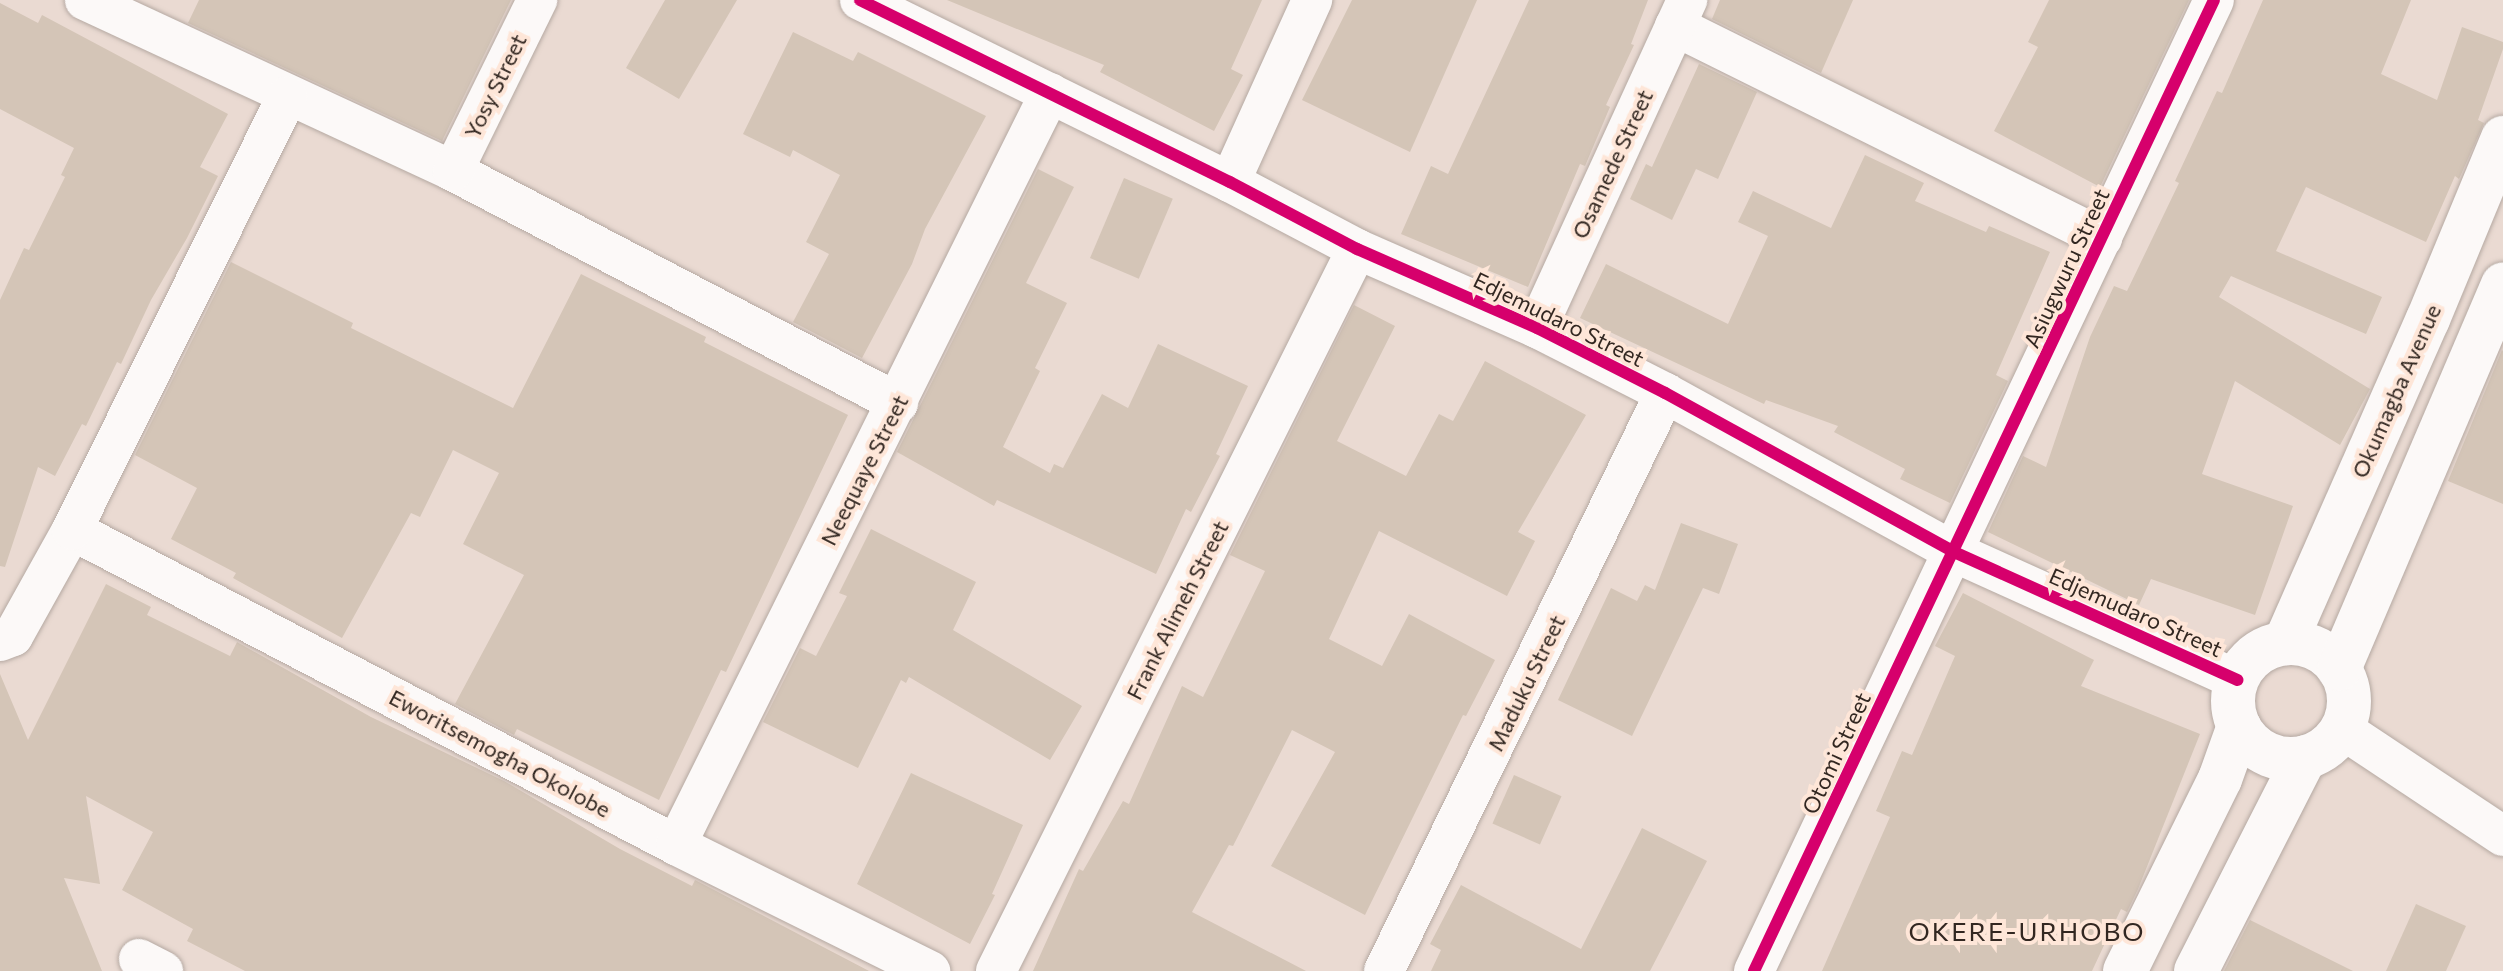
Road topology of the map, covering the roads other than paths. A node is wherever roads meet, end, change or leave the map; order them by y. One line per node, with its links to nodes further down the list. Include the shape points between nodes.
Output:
1 (85, 0): 8 (street)
2 (537, 0): 12 (street, Yosy Street)
3 (860, 0): 7 (street, Edjemudaro Street)
4 (1312, 0): 13 (street)
5 (2214, 0): 14 (street, Asiugwuru Street)
6 (1681, 13): 14 (street); 17 (street, Osamede Street)
7 (928, 14): 9 (street, Edjemudaro Street)
8 (160, 15): 10 (street)
9 (1050, 93): 13 (street, Edjemudaro Street); 20 (street, Neequaye Street)
10 (287, 96): 12 (street); 21 (street)
11 (2503, 138): 24 (main road, Okumagba Avenue)
12 (453, 171): 20 (street)
13 (1230, 182): 15 (street, Edjemudaro Street)
14 (2102, 238): 22 (street, Asiugwuru Street)
15 (1357, 249): 17 (street, Edjemudaro Street); 33 (street, Frank Alimeh Street)
16 (2503, 284): 18 (main road)
17 (1537, 328): 19 (street, Edjemudaro Street)
18 (2492, 337): 25 (main road)
19 (1665, 393): 22 (street, Edjemudaro Street); 34 (street, Maduku Street)
20 (898, 403): 31 (street, Neequaye Street)
21 (72, 530): 23 (street, via 13,636); 31 (street, Eworitsemogha Okolobe)
22 (1954, 552): 26 (street, Edjemudaro Street); 35 (street, Otomi Street)
23 (0, 641)
24 (2285, 643): 25 (main road, via 2316,648); 26 (main road, via 2256,654)
25 (2339, 669): 28 (main road, via 2349,698)
26 (2237, 680): 27 (main road, via 2234,710)
27 (2239, 726): 29 (main road, via 2267,754); 36 (main road, via 2220,779)
28 (2342, 729): 29 (main road, via 2332,742); 30 (street)
29 (2305, 757): 37 (main road)
30 (2503, 836)
31 (676, 845): 32 (street, Eworitsemogha Okolobe)
32 (930, 971)
33 (996, 971)
34 (1384, 971)
35 (1754, 971)
36 (2125, 971)
37 (2196, 971)

